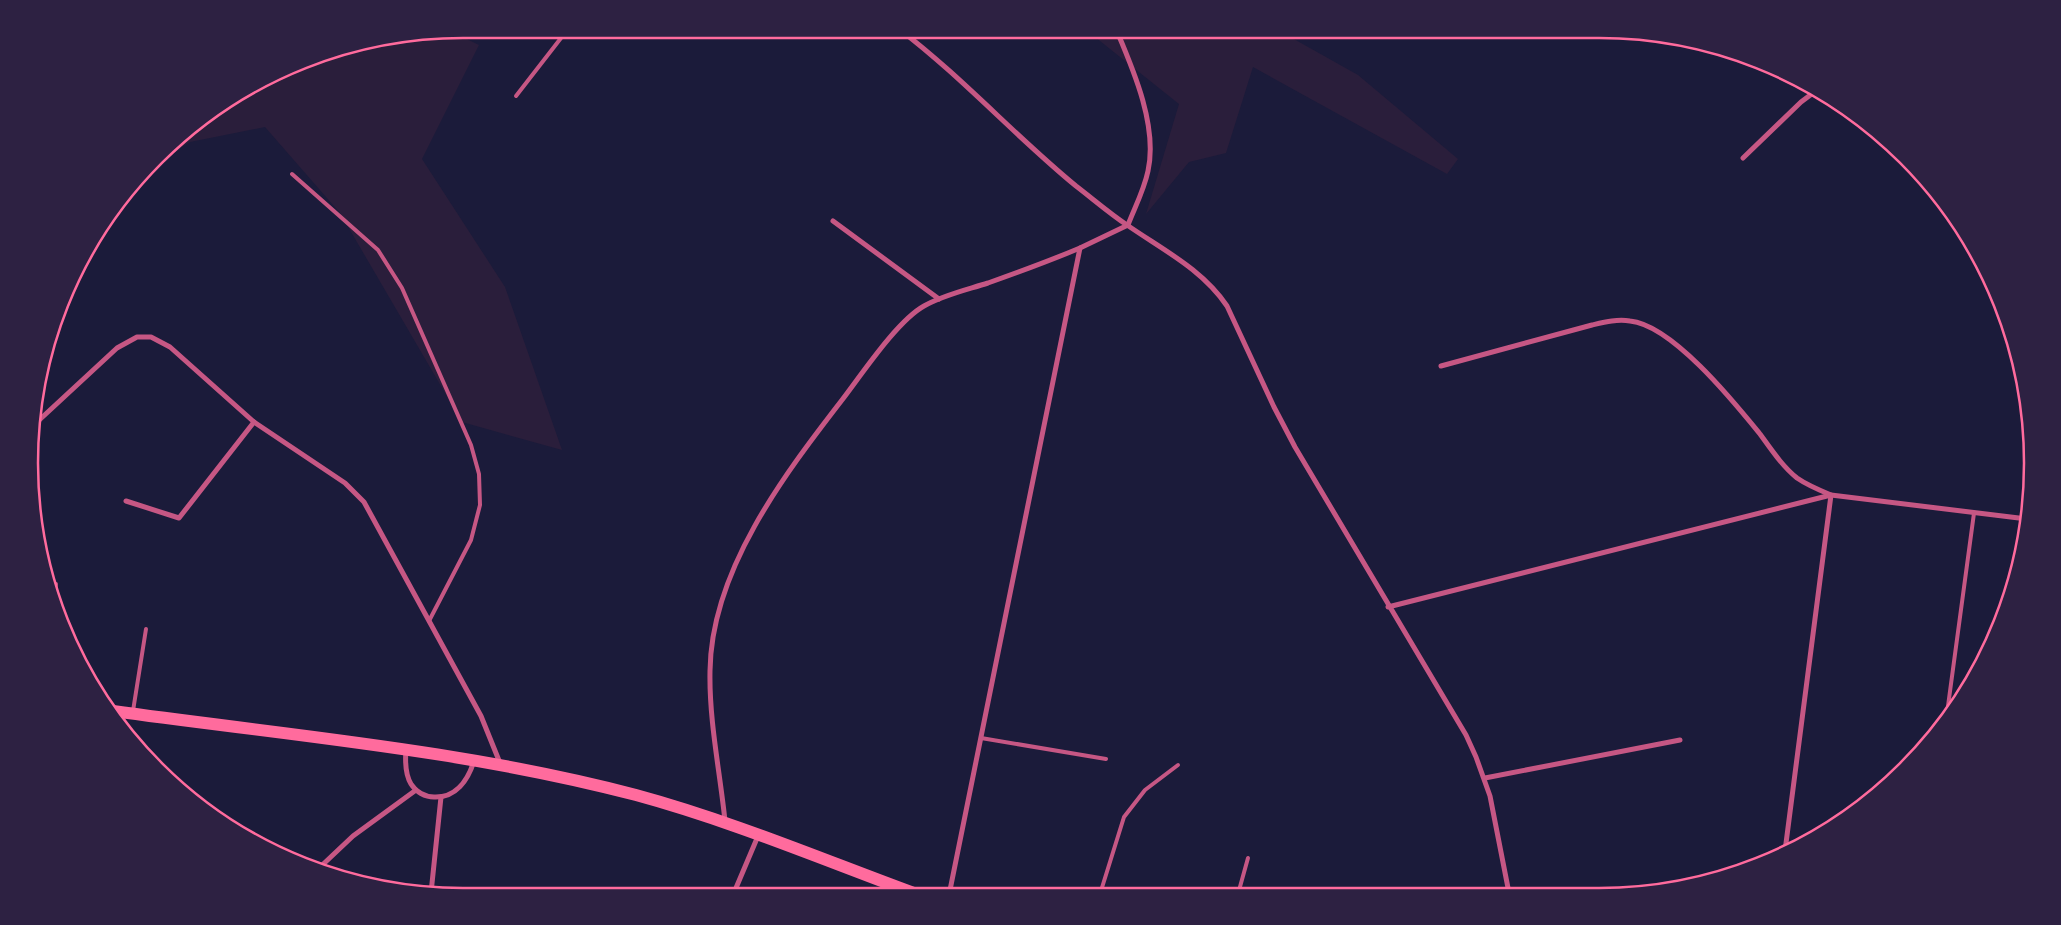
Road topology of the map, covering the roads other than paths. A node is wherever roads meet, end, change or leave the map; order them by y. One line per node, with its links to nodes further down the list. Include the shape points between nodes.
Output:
1 (561, 38): 5 (lane)
2 (910, 38): 9 (street, via 1042,157)
3 (1120, 38): 9 (street, via 1144,106 1150,148 1143,187)
4 (1811, 94): 6 (street)
5 (516, 96)
6 (1743, 158)
7 (292, 174): 20 (lane, via 378,250 402,288 471,445 479,474 480,505 471,540)
8 (833, 221): 11 (street)
9 (1128, 225): 10 (street); 19 (street, via 1200,274 1217,291 1295,448)
10 (1080, 248): 11 (street); 25 (street)
11 (939, 299): 35 (street, via 910,315 898,328 820,428 766,508 738,560 717,619 710,669)
12 (1441, 366): 15 (street, via 1613,321 1632,321 1651,327 1688,354 1797,477)
13 (40, 420): 14 (street, via 117,348 137,337 151,337 170,347)
14 (254, 422): 16 (street, via 179,518); 20 (street, via 345,483 364,502)
15 (1831, 495): 17 (street); 19 (street); 37 (street)
16 (126, 501)
17 (1974, 513): 18 (street); 22 (lane)
18 (2020, 518)
19 (1388, 606): 32 (street, via 1466,735)
20 (429, 621): 31 (street, via 481,716)
21 (146, 629): 24 (lane)
22 (1948, 704)
23 (118, 712): 24 (main road)
24 (133, 714): 27 (main road)
25 (981, 738): 28 (lane); 43 (street)
26 (1680, 740): 32 (street)
27 (406, 750): 29 (main road); 33 (street, via 407,775)
28 (1106, 759)
29 (474, 761): 31 (main road); 34 (street, via 464,783 450,795)
30 (1178, 765): 44 (lane, via 1145,790 1124,817)
31 (501, 766): 35 (main road, via 637,796)
32 (1485, 778): 46 (street)
33 (416, 790): 34 (street, via 430,797); 39 (street, via 352,836)
34 (441, 797): 40 (street)
35 (726, 824): 36 (main road)
36 (758, 836): 41 (street); 42 (main road)
37 (1786, 844)
38 (1248, 858): 45 (lane)
39 (323, 864)
40 (431, 887)
41 (736, 888)
42 (900, 888)
43 (950, 888)
44 (1102, 888)
45 (1240, 888)
46 (1508, 888)

